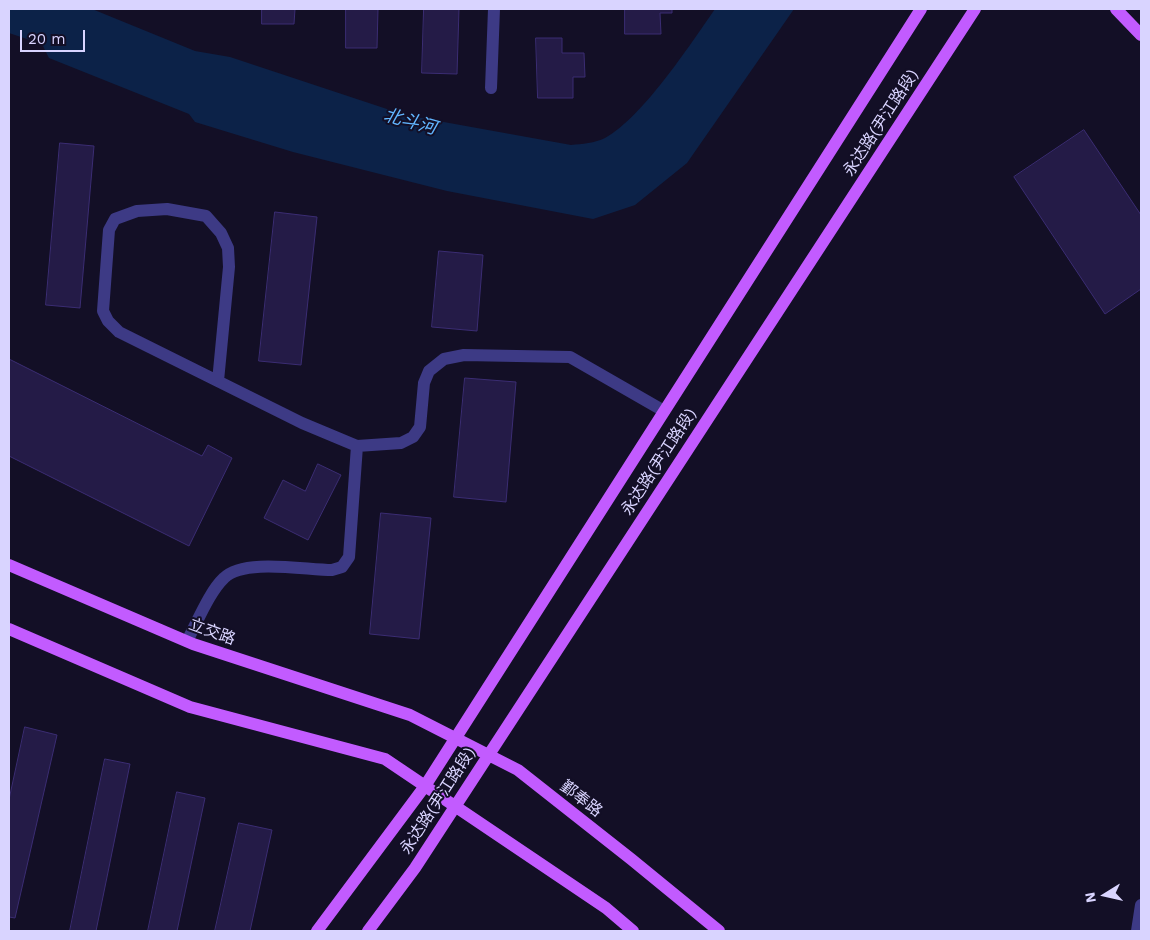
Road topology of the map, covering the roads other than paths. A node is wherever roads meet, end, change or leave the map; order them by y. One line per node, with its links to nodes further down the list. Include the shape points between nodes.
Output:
1 (494, 9): 6 (street)
2 (920, 9): 8 (main road, 永达路(尹江路段))
3 (975, 9): 15 (main road, 永达路(尹江路段))
4 (1116, 9): 5 (main road)
5 (1141, 35)
6 (491, 88)
7 (218, 381): 7 (street, via 120,332 108,321 103,302 109,230 115,219 137,211 168,209 206,216 221,233 228,248 229,267); 9 (street)
8 (664, 411): 9 (street, via 570,357 464,355 444,359 429,371 424,383 420,427 413,437 401,443); 14 (main road, 永达路(尹江路段))
9 (357, 446): 12 (street, via 349,557 342,567 332,570 239,569 224,578)
10 (9, 564): 12 (main road, 立交路)
11 (9, 629): 16 (main road, via 190,707 386,759)
12 (187, 641): 13 (main road, 立交路)
13 (410, 715): 14 (main road, 鄞奉路)
14 (456, 739): 15 (main road, 鄞奉路); 16 (main road, 永达路(尹江路段))
15 (488, 755): 17 (main road, 永达路(尹江路段)); 22 (main road, 鄞奉路, via 518,770)
16 (425, 786): 17 (main road); 19 (main road, 永达路(尹江路段))
17 (455, 805): 20 (main road, 永达路(尹江路段), via 415,868); 21 (main road, via 606,908)
18 (1141, 905): 23 (street)
19 (317, 931)
20 (368, 931)
21 (633, 931)
22 (719, 931)
23 (1137, 931)

